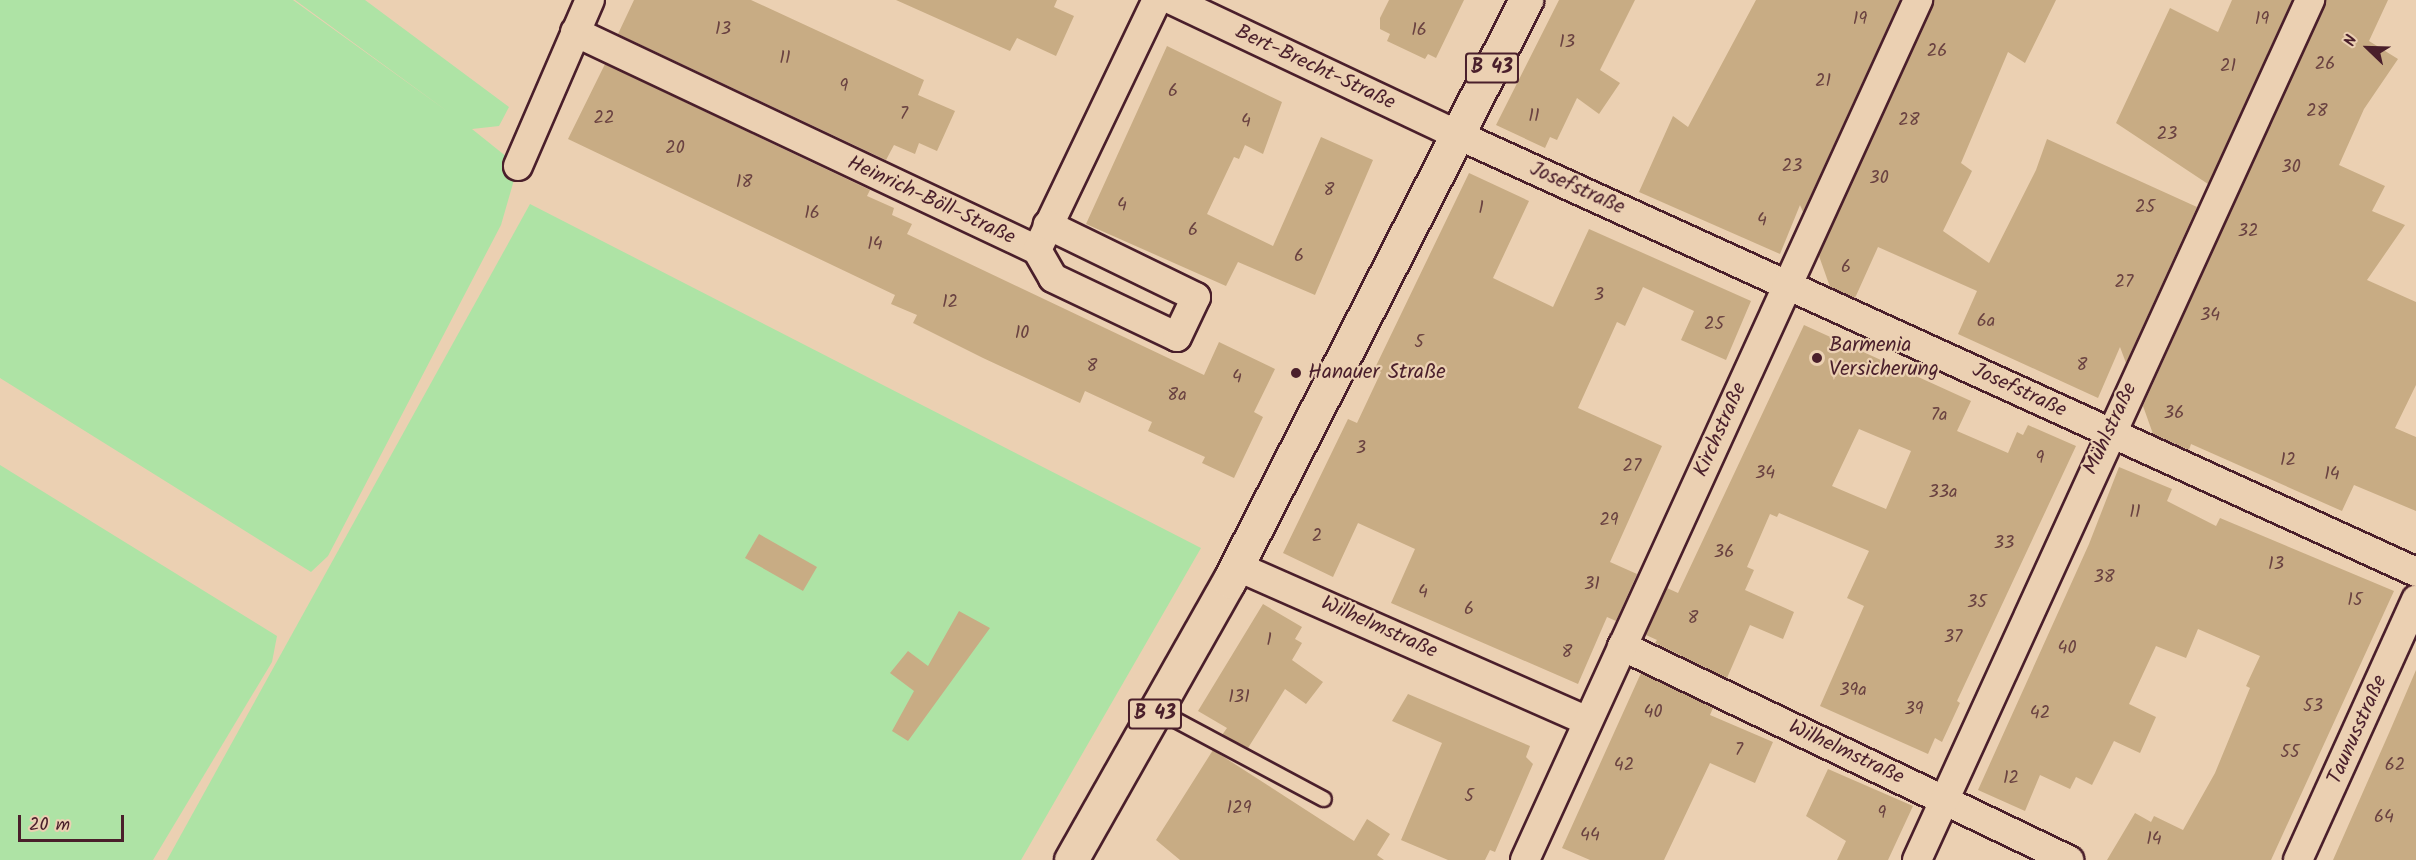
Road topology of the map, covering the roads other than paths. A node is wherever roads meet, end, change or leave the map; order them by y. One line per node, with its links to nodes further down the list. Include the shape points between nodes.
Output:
1 (590, 0): 7 (street)
2 (1157, 0): 10 (street, Heinrich-Böll-Straße)
3 (1172, 0): 8 (street, Bert-Brecht-Straße)
4 (1526, 0): 8 (main road, B 43)
5 (1918, 0): 11 (street, Kirchstraße)
6 (2310, 0): 12 (street, Mühlstraße)
7 (575, 32): 9 (street); 10 (street, Heinrich-Böll-Straße)
8 (1458, 135): 11 (street, Josefstraße); 13 (main road, B 43)
9 (518, 165)
10 (1042, 238): 10 (street, via 1053,278 1178,337 1196,297)
11 (1787, 284): 12 (street, Josefstraße); 16 (street, Kirchstraße)
12 (2109, 432): 14 (street, Josefstraße); 20 (street, Mühlstraße)
13 (1236, 566): 17 (main road, B 43); 18 (street, Wilhelmstraße)
14 (2416, 572)
15 (2416, 600): 25 (street, Taunusstraße)
16 (1622, 646): 18 (street, Kirchstraße); 20 (street, Wilhelmstraße)
17 (1157, 710): 19 (lane); 21 (main road, B 43)
18 (1587, 721): 22 (street, Kirchstraße)
19 (1324, 799)
20 (1944, 800): 23 (street, Mühlstraße); 24 (street, Wilhelmstraße)
21 (1071, 860)
22 (1525, 860)
23 (1917, 860)
24 (2069, 860)
25 (2298, 860)

